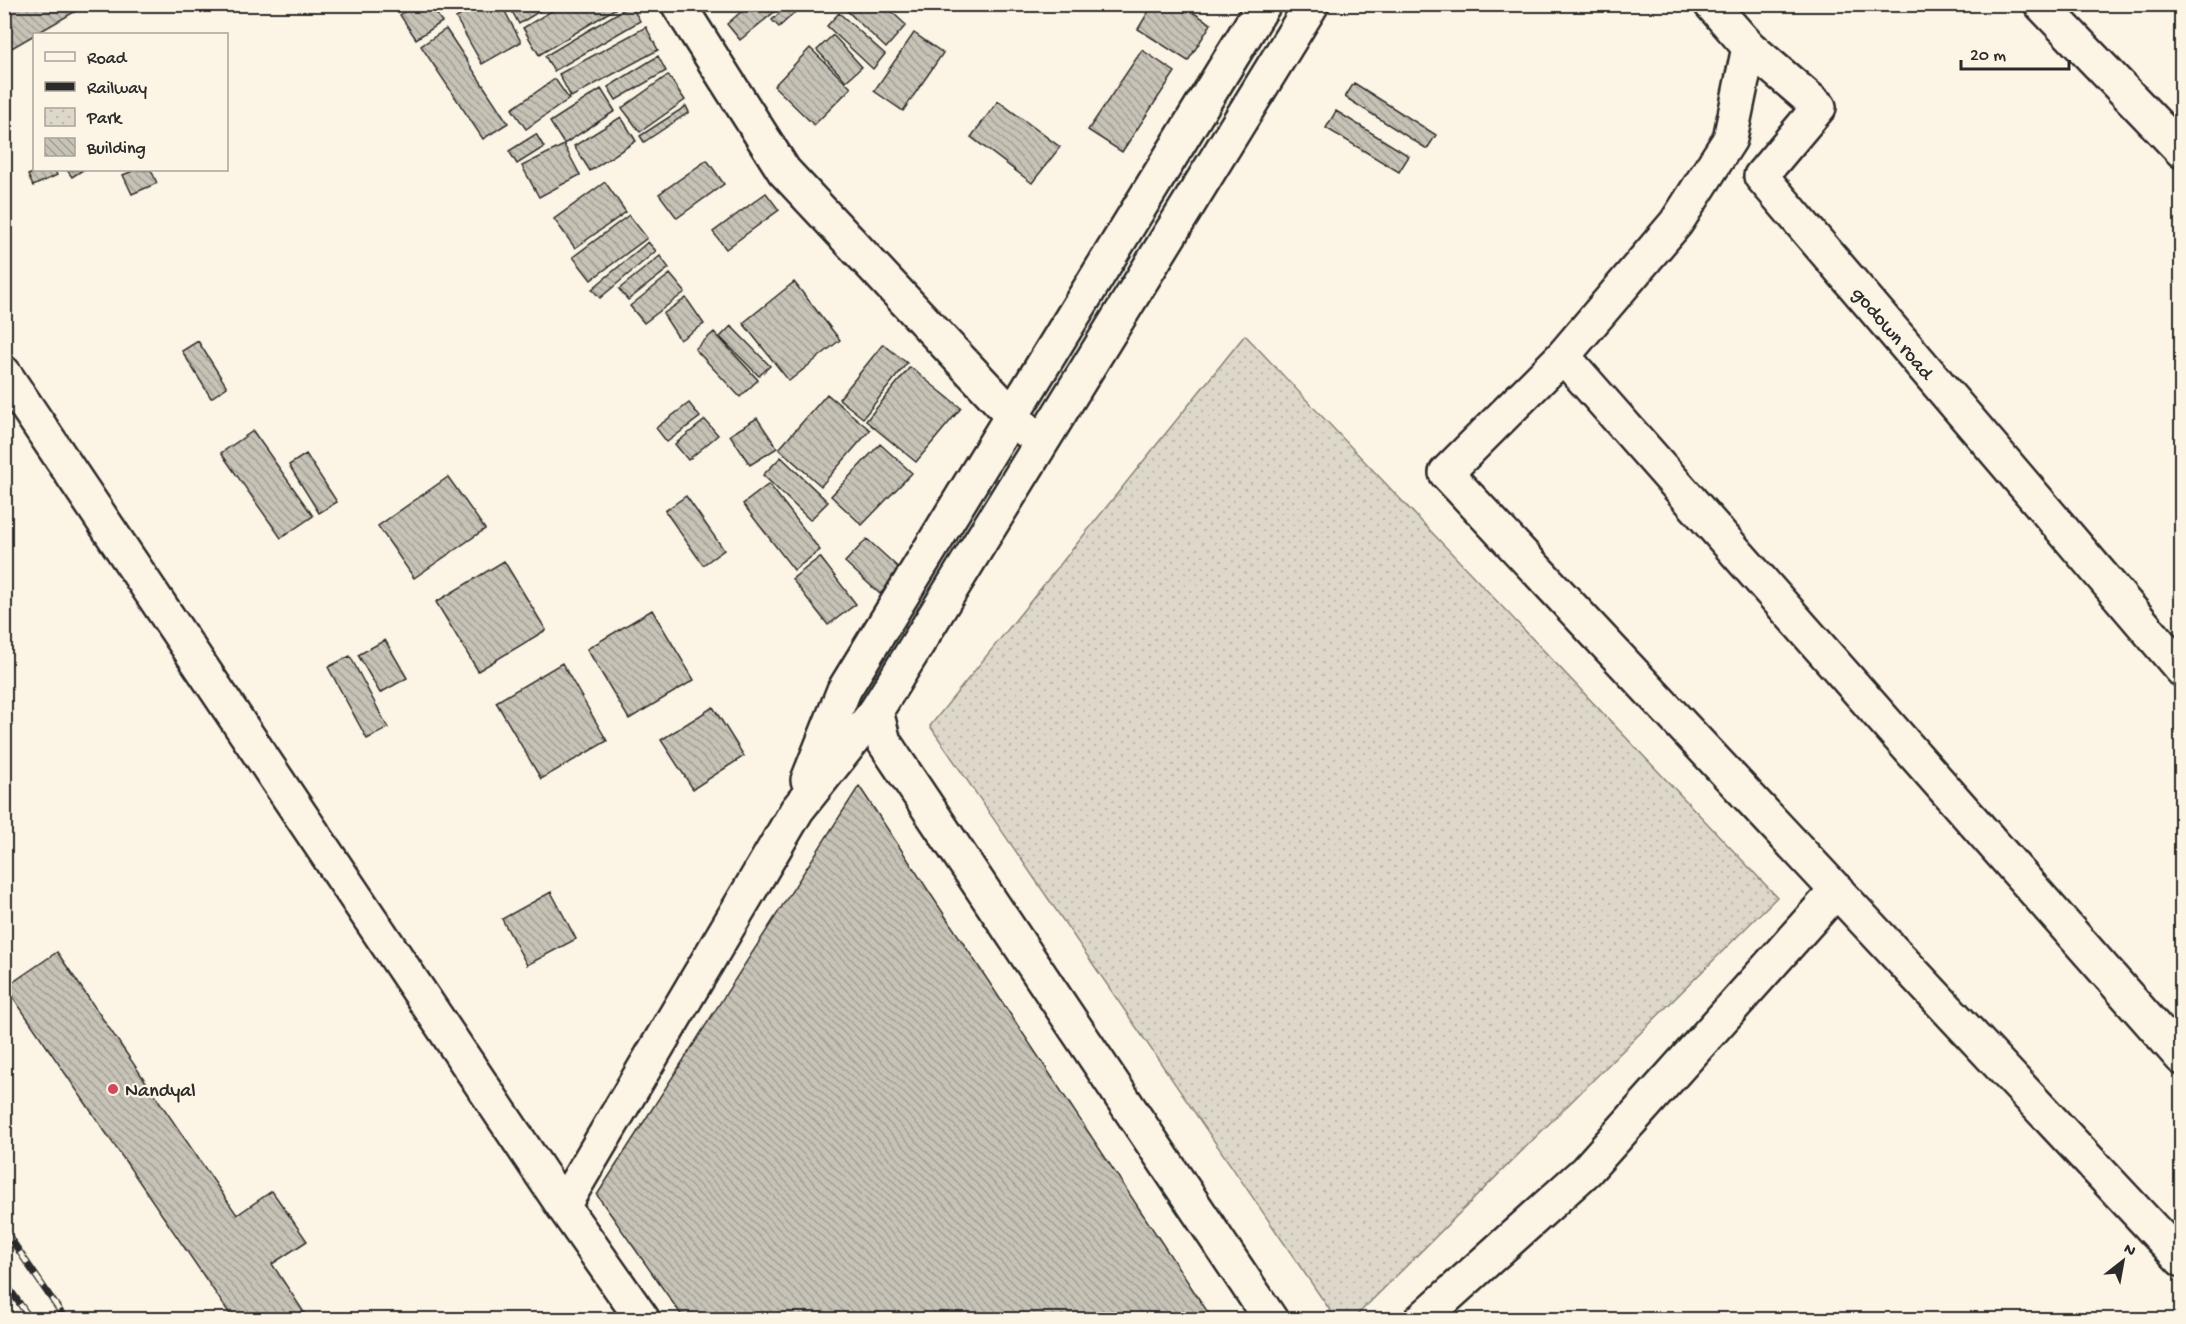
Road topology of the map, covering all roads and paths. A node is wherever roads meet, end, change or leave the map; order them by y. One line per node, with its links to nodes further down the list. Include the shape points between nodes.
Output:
1 (678, 4): 10 (street, via 784,171)
2 (1264, 4): 10 (street)
3 (1312, 4): 11 (street)
4 (1711, 4): 6 (street, godown road)
5 (2041, 4): 7 (street)
6 (1749, 47): 8 (street, via 1730,139 1676,223); 12 (street, godown road, via 1819,107 1761,176)
7 (2180, 148)
8 (1563, 356): 15 (street, via 1446,473); 16 (street)
9 (4, 373): 17 (street)
10 (1012, 415): 11 (street); 14 (street, via 844,690)
11 (1040, 445): 13 (street)
12 (2181, 670)
13 (876, 711): 14 (street); 20 (street, via 884,742)
14 (797, 810): 17 (street)
15 (1837, 890): 18 (street); 21 (street, via 1586,1171)
16 (2181, 1058)
17 (563, 1206): 19 (street)
18 (2181, 1260)
19 (643, 1320)
20 (1271, 1320)
21 (1421, 1320)

